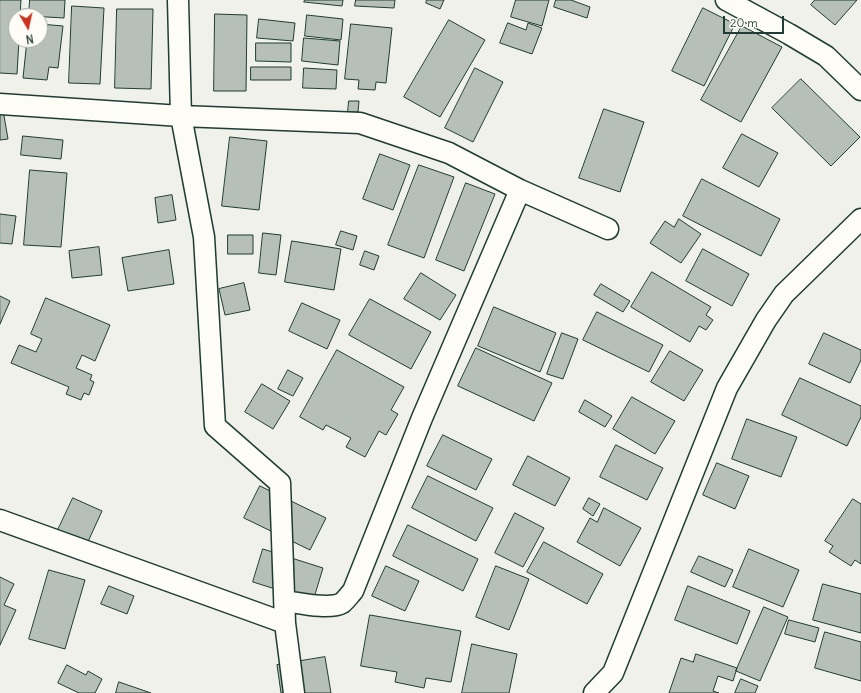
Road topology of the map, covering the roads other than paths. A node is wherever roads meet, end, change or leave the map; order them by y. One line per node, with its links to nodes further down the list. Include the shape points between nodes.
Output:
1 (178, 0): 5 (street)
2 (726, 0): 3 (street, via 826,56)
3 (861, 90)
4 (0, 104): 5 (street)
5 (181, 116): 6 (street, via 360,123 450,153); 10 (street, via 204,237 215,426 280,483)
6 (520, 190): 8 (street); 10 (street, via 422,418 353,591 343,603 334,605)
7 (861, 219): 13 (street, via 784,294 758,333 727,388 613,673)
8 (608, 229)
9 (0, 520): 11 (street)
10 (285, 601): 11 (street)
11 (285, 623): 12 (street)
12 (294, 693)
13 (594, 693)

